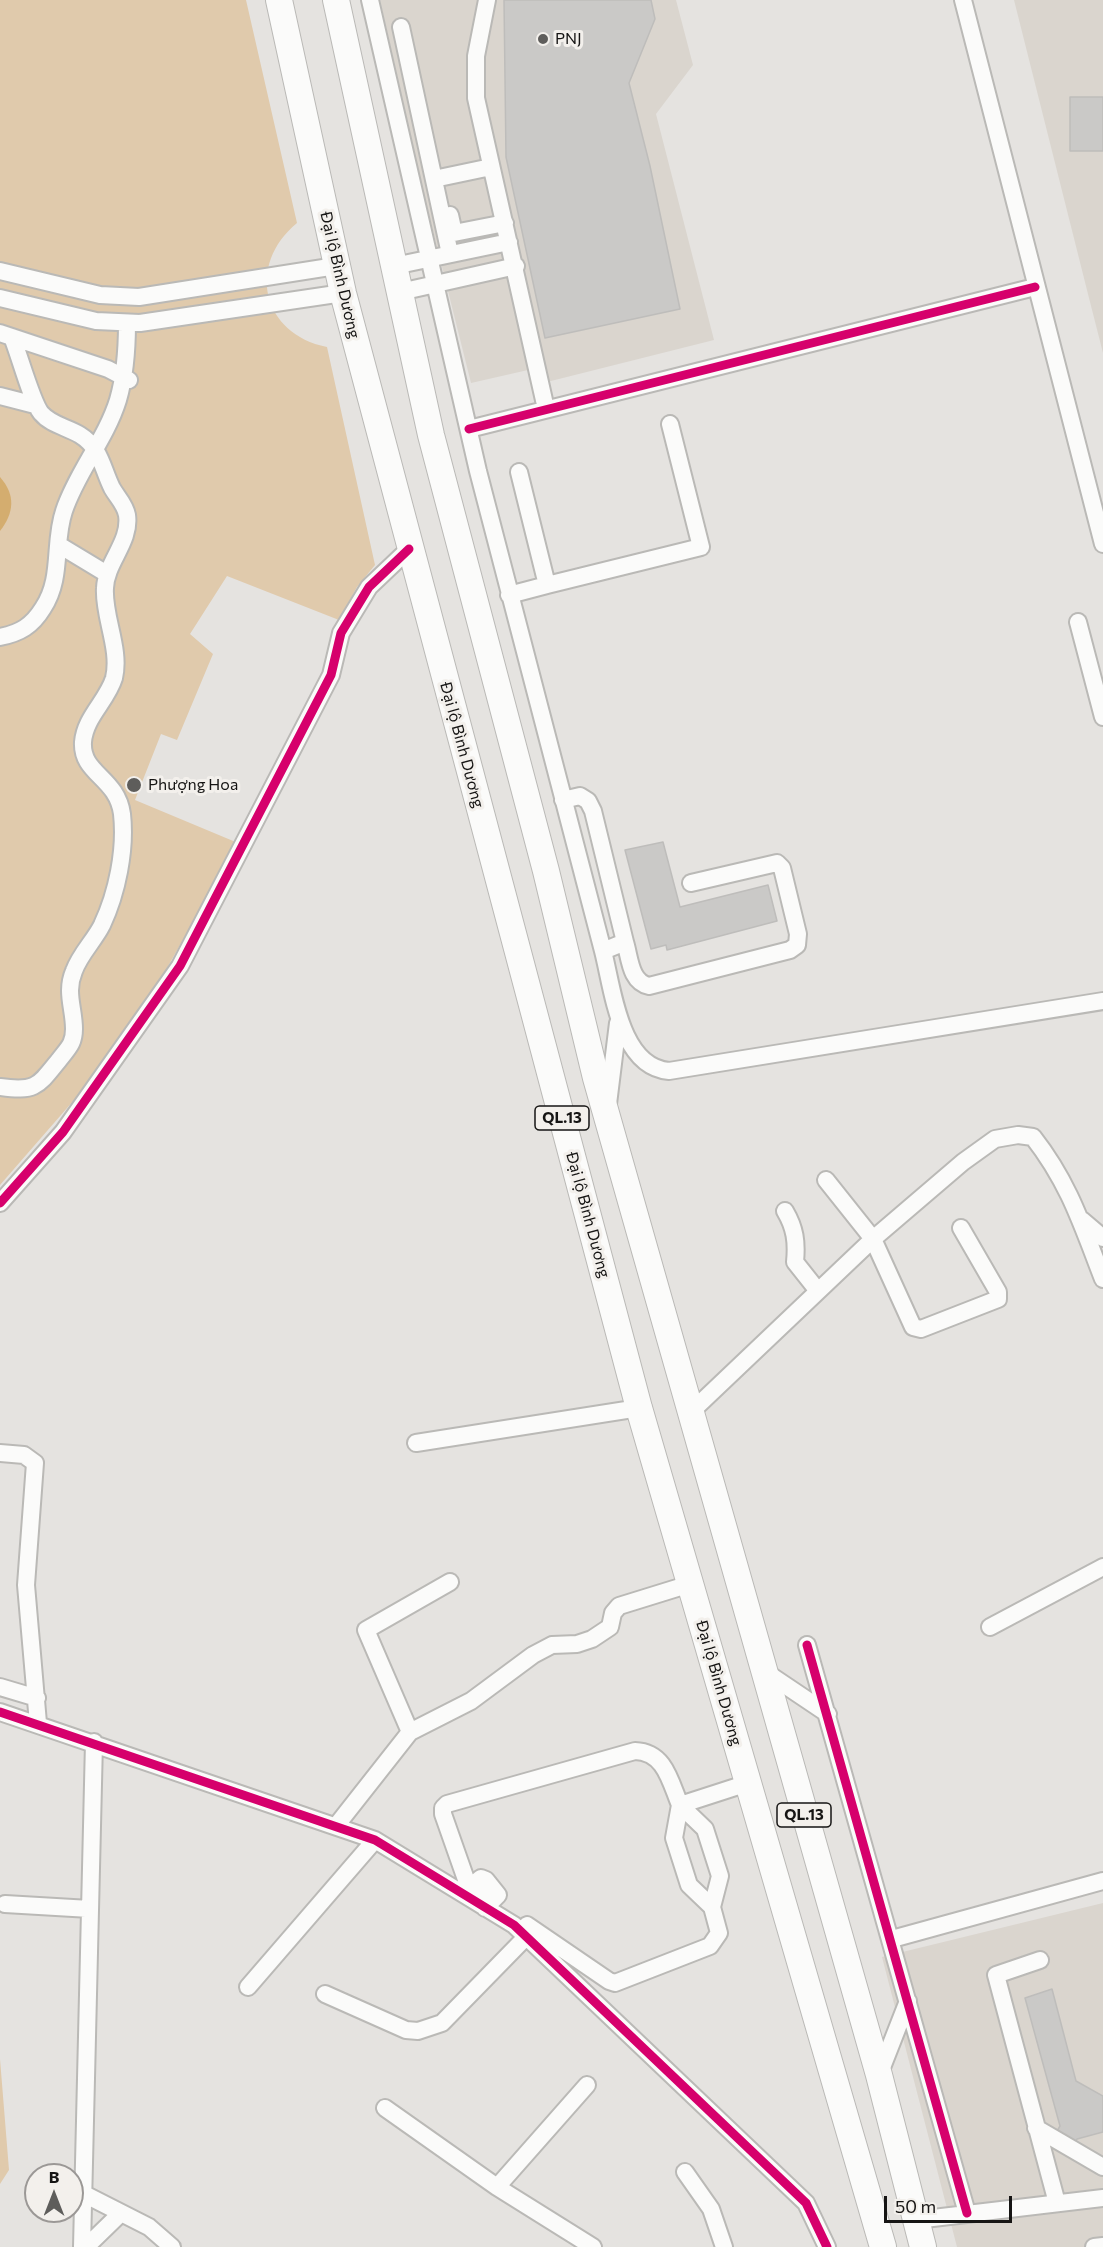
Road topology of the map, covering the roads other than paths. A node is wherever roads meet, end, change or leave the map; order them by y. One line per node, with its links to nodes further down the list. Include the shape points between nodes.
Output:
1 (279, 0): 13 (highway, Đại lộ Bình Dương / QL.13)
2 (336, 0): 14 (highway, QL.13)
3 (370, 0): 12 (street)
4 (487, 0): 7 (street, via 475,78)
5 (963, 0): 18 (street)
6 (401, 27): 8 (street)
7 (491, 167): 8 (street); 9 (street)
8 (438, 178): 9 (street, via 454,233); 11 (street)
9 (505, 223): 10 (street)
10 (509, 242): 11 (street); 15 (street)
11 (450, 254): 12 (street)
12 (429, 259): 14 (street); 17 (street)
13 (336, 266): 16 (street, via 139,297 100,295); 20 (highway, Đại lộ Bình Dương / QL.13)
14 (394, 266): 19 (highway, QL.13)
15 (516, 266): 17 (street); 27 (street)
16 (0, 271)
17 (435, 284): 19 (street); 29 (street)
18 (1035, 287): 27 (street); 32 (street)
19 (400, 292): 48 (highway, QL.13, via 431,435)
20 (343, 293): 22 (street); 34 (highway, Đại lộ Bình Dương / QL.13)
21 (0, 298): 22 (street, via 77,318)
22 (127, 324): 24 (street)
23 (6, 335): 24 (street); 26 (street)
24 (128, 379): 30 (street)
25 (0, 396): 26 (street)
26 (35, 405): 30 (street, via 50,421 80,435)
27 (546, 409): 29 (street)
28 (670, 424): 36 (street, via 701,547)
29 (469, 429): 37 (street)
30 (94, 447): 33 (street, via 64,511); 35 (street, via 127,516 124,538)
31 (519, 472): 36 (street)
32 (1103, 544)
33 (58, 545): 35 (street); 39 (street, via 54,584 45,606 24,631)
34 (409, 549): 50 (street, via 369,587 341,633 331,675 180,966 63,1132); 58 (highway, Đại lộ Bình Dương / QL.13)
35 (107, 574): 47 (street, via 105,594 115,672 88,723 83,752 86,762 111,786 120,806 122,837 116,883 102,924 73,972 69,994 74,1027 72,1046 38,1086)
36 (547, 585): 37 (street)
37 (509, 595): 41 (street)
38 (1078, 622): 40 (street)
39 (0, 637)
40 (1103, 716)
41 (563, 800): 43 (street, via 580,796 591,804); 44 (street)
42 (691, 883): 43 (street, via 777,863 782,868 798,934 797,945 649,986 634,975)
43 (625, 942): 44 (street)
44 (603, 951): 46 (street)
45 (1103, 1001): 46 (street, via 669,1071 648,1065 633,1050)
46 (617, 1004): 48 (street)
47 (0, 1087)
48 (608, 1120): 59 (highway, QL.13)
49 (826, 1180): 55 (street)
50 (0, 1203)
51 (785, 1211): 57 (street, via 793,1224 795,1262)
52 (1079, 1217): 54 (street); 55 (street, via 1055,1166 1033,1137 1018,1135 995,1139); 56 (street)
53 (961, 1228): 55 (street, via 998,1292 998,1299 921,1329 913,1327)
54 (1103, 1238)
55 (873, 1239): 57 (street)
56 (1103, 1279)
57 (818, 1291): 59 (street)
58 (639, 1408): 60 (street); 64 (highway, Đại lộ Bình Dương / QL.13)
59 (692, 1411): 67 (highway, QL.13)
60 (416, 1443)
61 (0, 1453): 69 (street, via 24,1455 35,1463 26,1585)
62 (1103, 1567): 65 (street)
63 (450, 1582): 73 (street, via 366,1630)
64 (690, 1584): 73 (street, via 619,1606 610,1627 592,1639 552,1645 471,1701); 75 (highway, Đại lộ Bình Dương / QL.13)
65 (990, 1627)
66 (807, 1646): 71 (street)
67 (763, 1671): 71 (street); 91 (highway, QL.13)
68 (0, 1687): 69 (street)
69 (37, 1698): 72 (street)
70 (0, 1712): 72 (street)
71 (828, 1714): 86 (street)
72 (38, 1724): 74 (street)
73 (410, 1732): 77 (street)
74 (94, 1742): 77 (street); 84 (street)
75 (748, 1783): 76 (street); 105 (highway, Đại lộ Bình Dương / QL.13)
76 (680, 1804): 80 (street, via 663,1763 639,1751 447,1804 443,1814); 83 (street, via 674,1838 689,1885); 83 (street, via 705,1829 720,1876)
77 (336, 1826): 78 (street)
78 (375, 1840): 80 (street); 88 (street)
79 (1103, 1881): 86 (street)
80 (466, 1891): 82 (street); 82 (street, via 481,1878 486,1880 498,1894)
81 (5, 1904): 84 (street)
82 (488, 1905): 83 (street, via 615,1983 710,1946 719,1932); 85 (street)
83 (712, 1906)
84 (90, 1909): 98 (street)
85 (527, 1936): 89 (street, via 442,2023 418,2031 406,2030); 111 (street, via 806,2203)
86 (892, 1939): 90 (street)
87 (1040, 1960): 94 (street, via 996,1976)
88 (248, 1987)
89 (326, 1994)
90 (908, 2001): 91 (street); 102 (street)
91 (879, 2075): 103 (highway, QL.13)
92 (586, 2085): 97 (street)
93 (385, 2108): 97 (street)
94 (1036, 2128): 95 (street); 100 (street)
95 (1103, 2168)
96 (685, 2172): 110 (street, via 711,2209)
97 (497, 2187): 109 (street)
98 (84, 2194): 101 (street)
99 (1103, 2198): 100 (street)
100 (1057, 2203): 102 (street)
101 (121, 2213): 107 (street); 108 (street, via 149,2227)
102 (967, 2213): 103 (street)
103 (916, 2220): 105 (highway); 112 (highway, QL.13)
104 (84, 2223): 107 (street)
105 (881, 2237)
106 (1103, 2246): 113 (street)
107 (84, 2247)
108 (172, 2247)
109 (593, 2247)
110 (724, 2247)
111 (826, 2247)
112 (923, 2247)
113 (1095, 2247)

